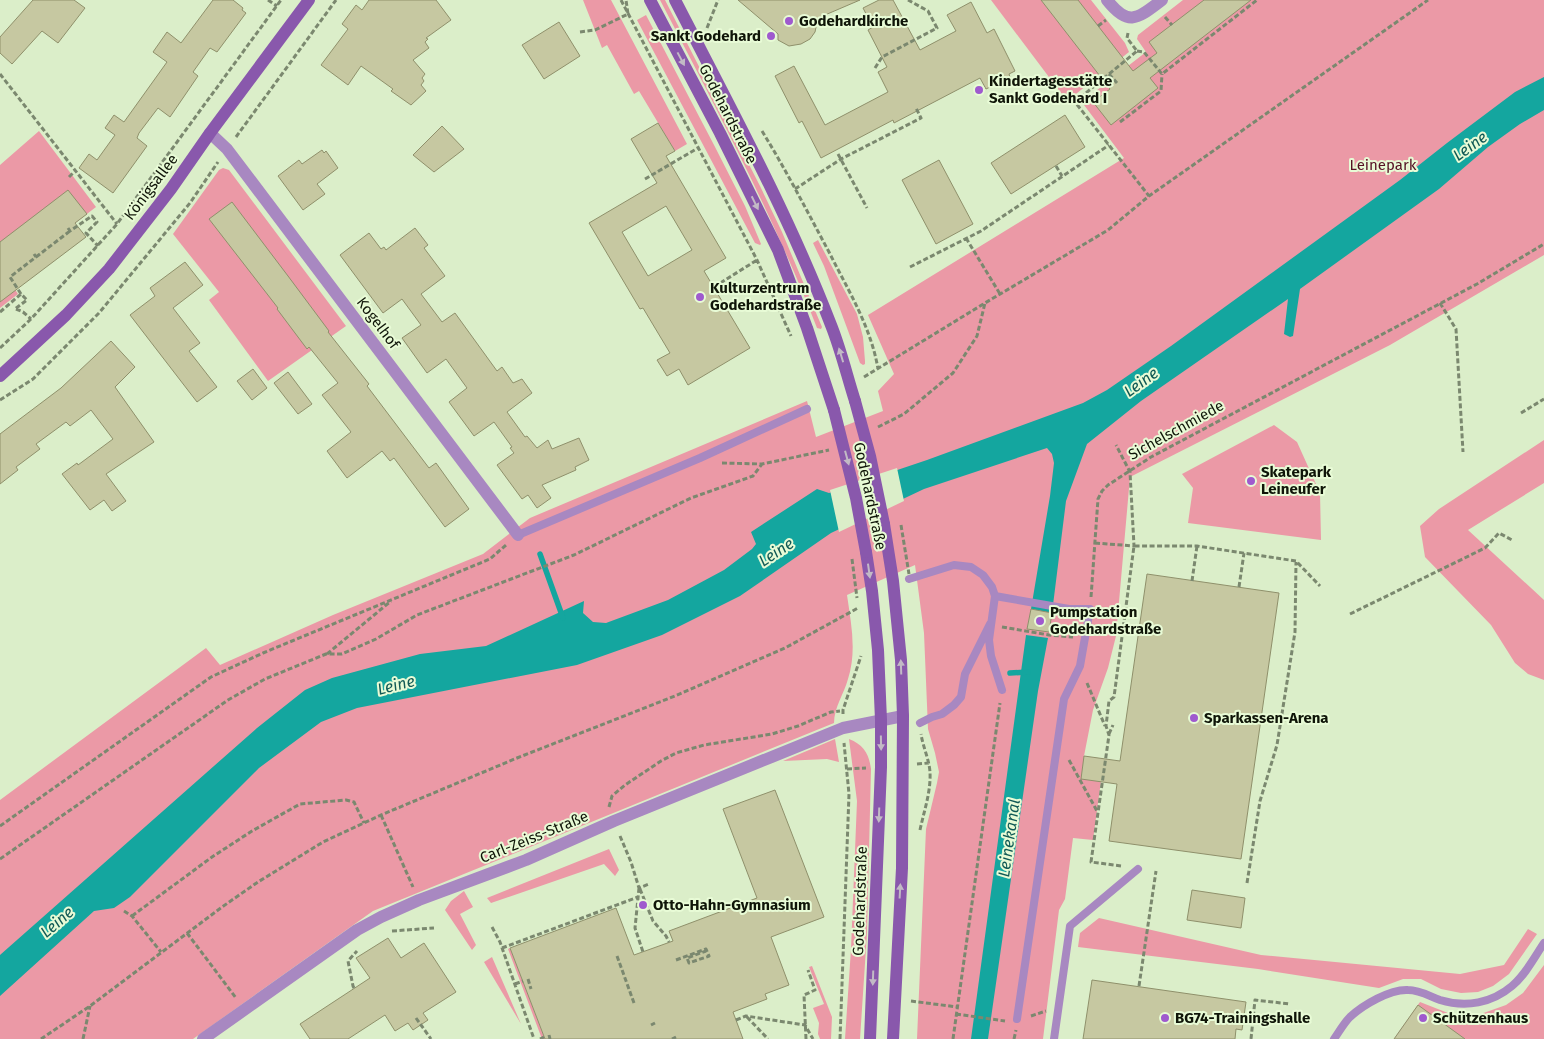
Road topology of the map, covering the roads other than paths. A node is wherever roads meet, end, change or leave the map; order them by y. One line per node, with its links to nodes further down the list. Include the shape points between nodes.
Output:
1 (309, 0): 6 (street, Königsallee)
2 (650, 0): 15 (street, Godehardstraße, one-way to 15, bridge, via 778,250 834,410 856,498 872,591)
3 (674, 0): 14 (street, Godehardstraße, one-way to 3, bridge, via 893,581 878,491 832,327 797,243)
4 (1107, 0): 5 (street, via 1116,12 1129,17 1141,16)
5 (1162, 0)
6 (210, 133): 7 (street, Königsallee, via 109,269 66,315); 9 (street, Kogelhof, via 227,149)
7 (0, 376)
8 (807, 410): 9 (lane)
9 (518, 535)
10 (909, 579): 11 (lane, via 954,566 971,567 983,576)
11 (995, 596): 12 (lane); 19 (lane, via 1090,609 1080,666 1064,699)
12 (990, 624): 13 (lane, via 991,656); 16 (lane, via 965,674 961,697 942,714)
13 (1002, 690)
14 (903, 716): 15 (street, Carl-Zeiss-Straße); 22 (street, Godehardstraße, one-way to 14, via 902,868)
15 (881, 720): 20 (street, Carl-Zeiss-Straße, via 843,728 381,917 357,930); 21 (street, Godehardstraße, one-way to 21)
16 (920, 723)
17 (1138, 869): 23 (lane, via 1070,926)
18 (1544, 943): 24 (lane, via 1522,977 1489,1000 1453,1003 1416,991 1401,990 1379,998 1349,1018)
19 (1018, 1019)
20 (203, 1039)
21 (870, 1039)
22 (893, 1039)
23 (1054, 1039)
24 (1334, 1039)

